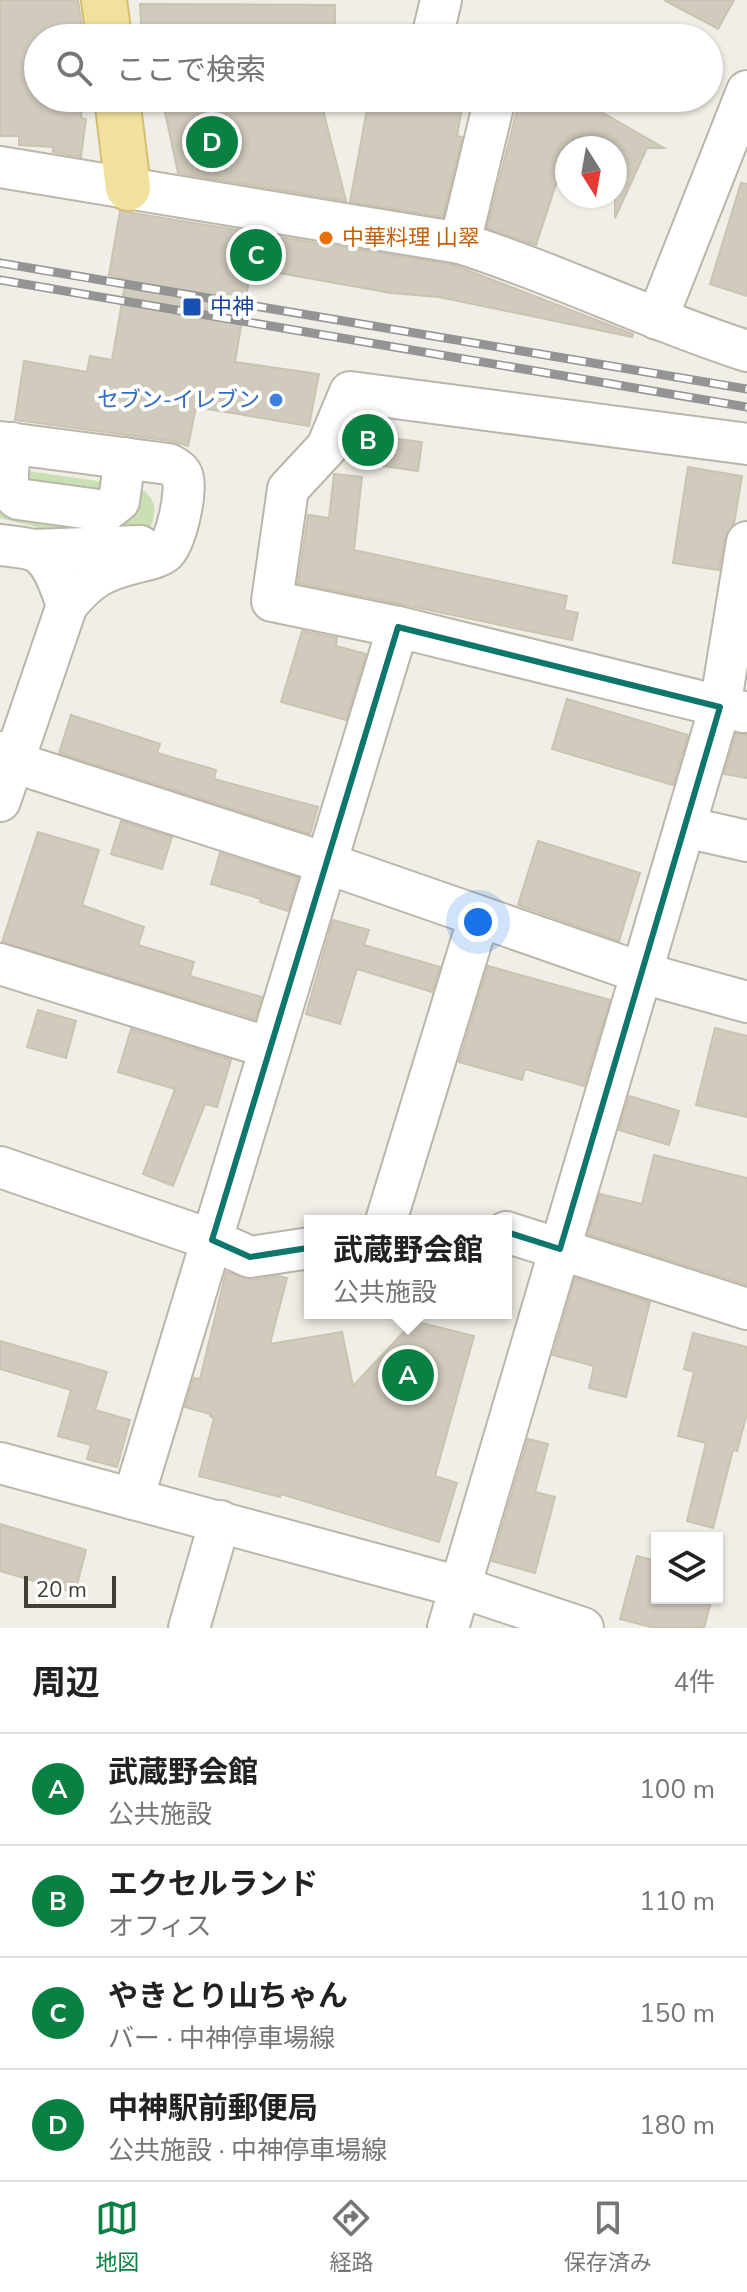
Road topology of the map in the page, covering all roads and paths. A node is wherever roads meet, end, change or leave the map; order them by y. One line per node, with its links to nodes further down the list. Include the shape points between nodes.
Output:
1 (104, 0): 3 (main road)
2 (441, 0): 4 (street)
3 (107, 24)
4 (435, 24)
5 (747, 91): 11 (street)
6 (119, 112): 9 (main road)
7 (492, 112): 10 (street)
8 (0, 167): 9 (street)
9 (128, 188): 10 (street)
10 (460, 243): 11 (street)
11 (657, 319): 12 (street)
12 (747, 351)
13 (6, 443): 15 (street); 15 (street, via 8,487 18,499 106,511 119,501)
14 (747, 444): 20 (street, via 350,392 327,447 288,489 272,601)
15 (125, 458): 16 (street, via 168,464 181,474)
16 (176, 533): 18 (street, via 152,546); 19 (street, via 157,557 101,572)
17 (747, 542): 21 (street)
18 (16, 547): 19 (street, via 42,556)
19 (67, 605): 22 (street)
20 (398, 627): 21 (street); 26 (street)
21 (734, 710): 24 (street)
22 (7, 757): 23 (street); 26 (street)
23 (0, 801)
24 (685, 827): 25 (street); 29 (street)
25 (747, 841)
26 (326, 863): 27 (street); 31 (street)
27 (479, 917): 29 (street); 33 (street)
28 (0, 964): 31 (street)
29 (642, 973): 30 (street); 37 (street)
30 (747, 1002)
31 (270, 1048): 35 (street)
32 (0, 1167): 35 (street)
33 (388, 1215)
34 (512, 1234): 37 (street)
35 (212, 1240): 36 (street, via 250,1257); 40 (street)
36 (304, 1249)
37 (560, 1249): 38 (street); 42 (street)
38 (747, 1309)
39 (0, 1463): 40 (street)
40 (133, 1499): 41 (street)
41 (220, 1521): 42 (street); 43 (street)
42 (460, 1587): 44 (street); 45 (street)
43 (189, 1628)
44 (448, 1628)
45 (583, 1628)

